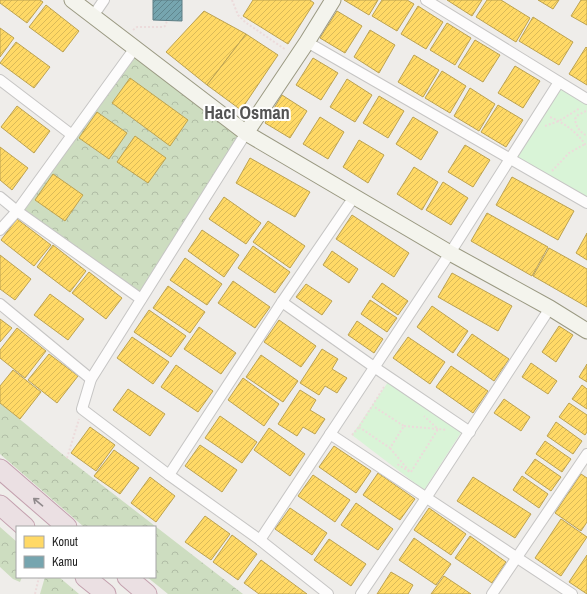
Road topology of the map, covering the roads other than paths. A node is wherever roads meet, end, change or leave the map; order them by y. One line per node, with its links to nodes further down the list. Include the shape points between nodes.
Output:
1 (72, 0): 5 (main road)
2 (104, 0): 5 (street)
3 (333, 0): 6 (main road)
4 (426, 0): 9 (street)
5 (93, 16): 7 (main road)
6 (307, 42): 11 (main road); 13 (street)
7 (130, 45): 11 (main road); 12 (street)
8 (0, 80): 12 (street)
9 (559, 82): 10 (street); 13 (street)
10 (585, 104)
11 (246, 133): 15 (main road); 20 (street)
12 (72, 135): 17 (street)
13 (509, 158): 16 (street); 19 (street)
14 (0, 196): 17 (street)
15 (354, 196): 19 (main road); 21 (street)
16 (587, 204)
17 (17, 210): 18 (street); 20 (street)
18 (0, 230)
19 (450, 253): 23 (main road); 25 (street)
20 (141, 299): 26 (street)
21 (282, 302): 25 (street); 31 (street)
22 (0, 304): 26 (street)
23 (550, 308): 24 (main road); 27 (street)
24 (587, 331)
25 (374, 367): 27 (street); 28 (street)
26 (91, 379): 31 (street, via 82,409)
27 (470, 432): 32 (street)
28 (330, 434): 32 (street); 36 (street)
29 (587, 454): 37 (street)
30 (0, 469): 35 (highway, one-way to 30)
31 (169, 475): 36 (street)
32 (426, 498): 37 (street); 43 (street)
33 (0, 504): 34 (highway)
34 (24, 526)
35 (67, 526)
36 (260, 540): 42 (street)
37 (516, 557): 44 (street); 45 (street)
38 (86, 578): 40 (highway)
39 (128, 578): 41 (highway)
40 (106, 594)
41 (147, 594)
42 (328, 594)
43 (360, 594)
44 (492, 594)
45 (572, 594)

